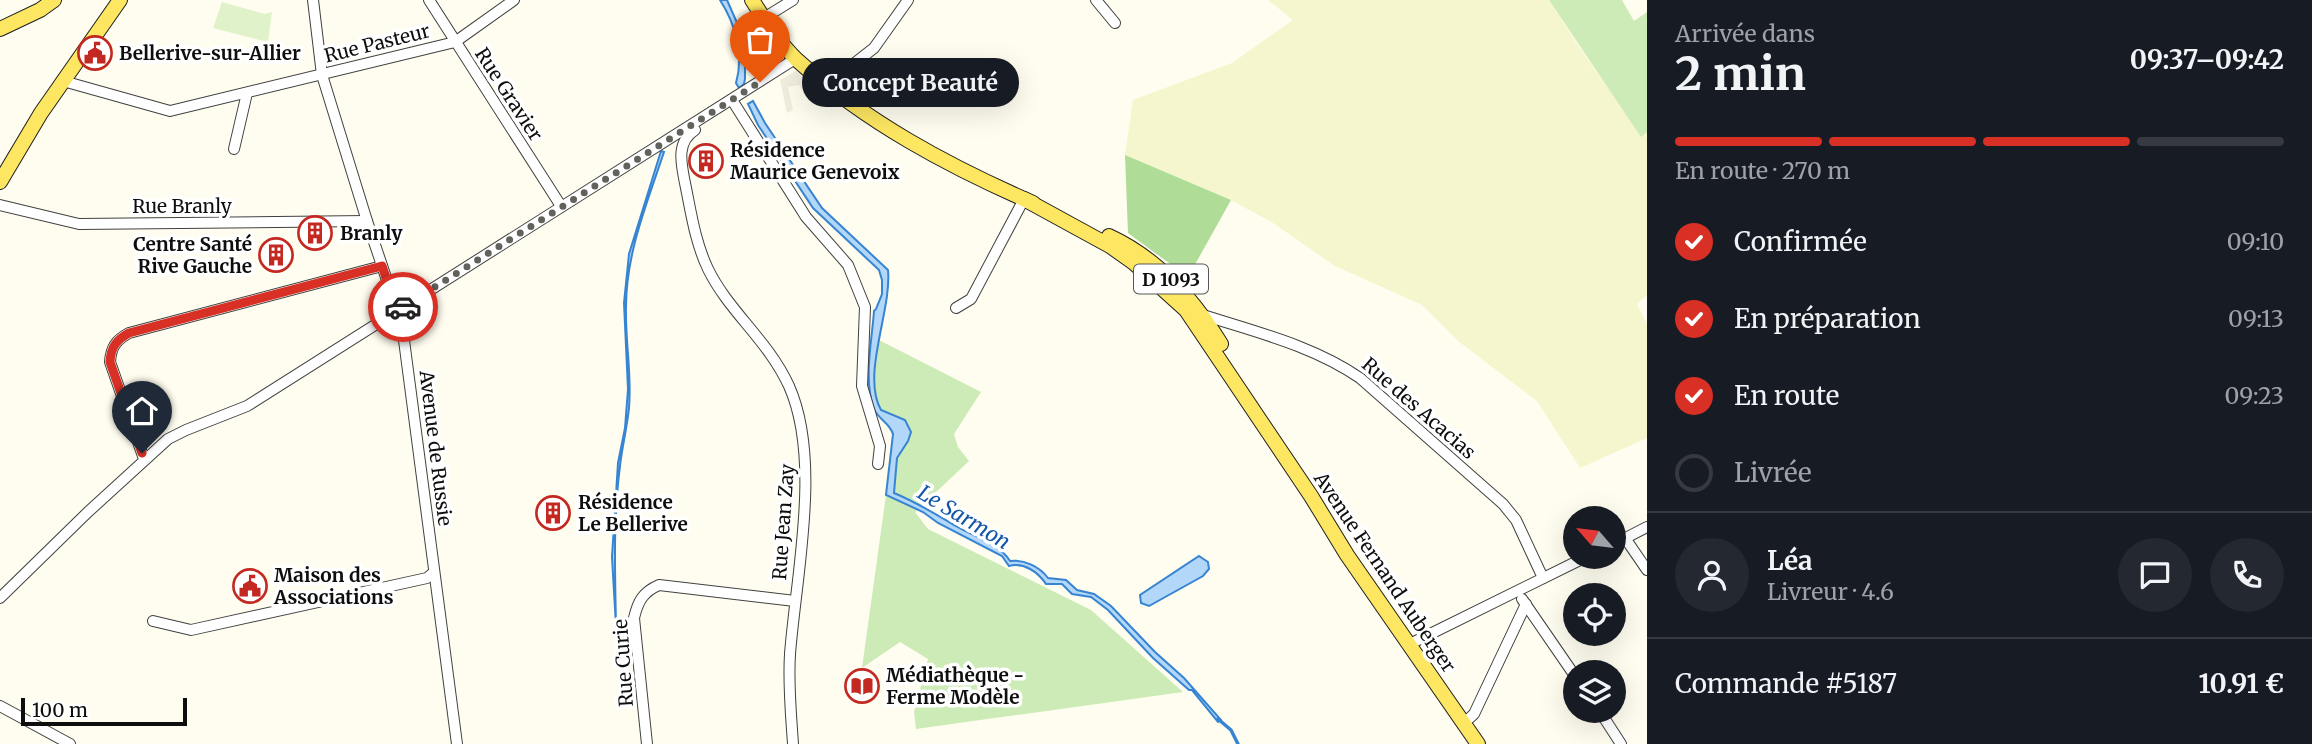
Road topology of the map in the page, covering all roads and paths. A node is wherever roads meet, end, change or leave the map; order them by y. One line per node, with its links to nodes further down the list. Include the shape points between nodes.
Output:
1 (54, 0): 12 (main road)
2 (120, 0): 16 (main road)
3 (313, 0): 15 (street, Avenue de Russie)
4 (429, 0): 13 (street, Rue Gravier)
5 (514, 0): 13 (street)
6 (752, 0): 10 (main road, D 1093)
7 (793, 0): 10 (street)
8 (908, 0): 17 (street, via 874,48)
9 (1096, 0): 11 (street)
10 (764, 18): 14 (main road, D 1093)
11 (1115, 23)
12 (0, 29)
13 (455, 42): 15 (street, Rue Pasteur); 27 (street, Rue Gravier)
14 (796, 59): 17 (main road, D 1093); 19 (street)
15 (323, 75): 18 (street, Rue Pasteur); 28 (street, Avenue de Russie)
16 (62, 80): 18 (street, Rue Pasteur, via 170,111); 24 (main road)
17 (828, 84): 25 (main road, Avenue Fernand Auberger / D 1093, via 912,145)
18 (247, 93): 22 (street)
19 (732, 100): 20 (street); 38 (street, via 806,217 848,265 865,307 862,386 880,446)
20 (716, 110): 21 (street); 23 (street, Rue Jean Zay, via 681,145)
21 (665, 142): 23 (street, Rue Jean Zay); 27 (street)
22 (234, 149)
23 (681, 165): 48 (street, Rue Jean Zay, via 708,270 777,361 802,426 807,482)
24 (0, 182)
25 (1024, 199): 30 (street, via 971,299); 32 (main road, Avenue Fernand Auberger / D 1093, via 1110,246); 33 (main road, Avenue Fernand Auberger / D 1093, via 1114,237 1170,279)
26 (0, 205): 28 (street, Rue Branly, via 79,224)
27 (561, 206): 31 (street)
28 (367, 221): 29 (street, Avenue de Russie)
29 (382, 266): 31 (street, Avenue de Russie); 37 (street, via 120,338 111,350 110,362)
30 (956, 308)
31 (397, 310): 37 (street, via 247,406 168,439); 44 (street, Avenue de Russie)
32 (1186, 310): 33 (street, Rue des Acacias); 36 (main road, Avenue Fernand Auberger / D 1093)
33 (1204, 316): 34 (street, Rue des Acacias); 35 (main road, Avenue Fernand Auberger / D 1093)
34 (1235, 324): 35 (street); 45 (street, Rue des Acacias, via 1318,354 1360,379 1503,504 1516,520)
35 (1219, 341): 36 (main road, Avenue Fernand Auberger / D 1093)
36 (1261, 420): 51 (main road, Avenue Fernand Auberger / D 1093, via 1341,547)
37 (144, 459): 47 (street)
38 (878, 464)
39 (1647, 527): 40 (street)
40 (1626, 538)
41 (1626, 539): 43 (street)
42 (1563, 568): 45 (street)
43 (1647, 570)
44 (434, 572): 50 (street, via 427,579 191,630); 58 (street, Avenue de Russie)
45 (1543, 578): 46 (street)
46 (1517, 591): 49 (street); 51 (street)
47 (0, 598)
48 (795, 601): 59 (street, Rue Curie, via 692,588 659,586 646,591 634,618); 60 (street, Rue Jean Zay, via 790,657)
49 (1526, 604): 52 (street); 54 (street, via 1474,714)
50 (153, 621)
51 (1410, 644): 54 (main road, Avenue Fernand Auberger / D 1093)
52 (1564, 660)
53 (0, 706): 56 (street)
54 (1464, 723): 61 (main road, Avenue Fernand Auberger / D 1093)
55 (1607, 723): 62 (street)
56 (48, 738): 57 (street)
57 (70, 744)
58 (457, 744)
59 (647, 744)
60 (793, 744)
61 (1478, 744)
62 (1621, 744)

